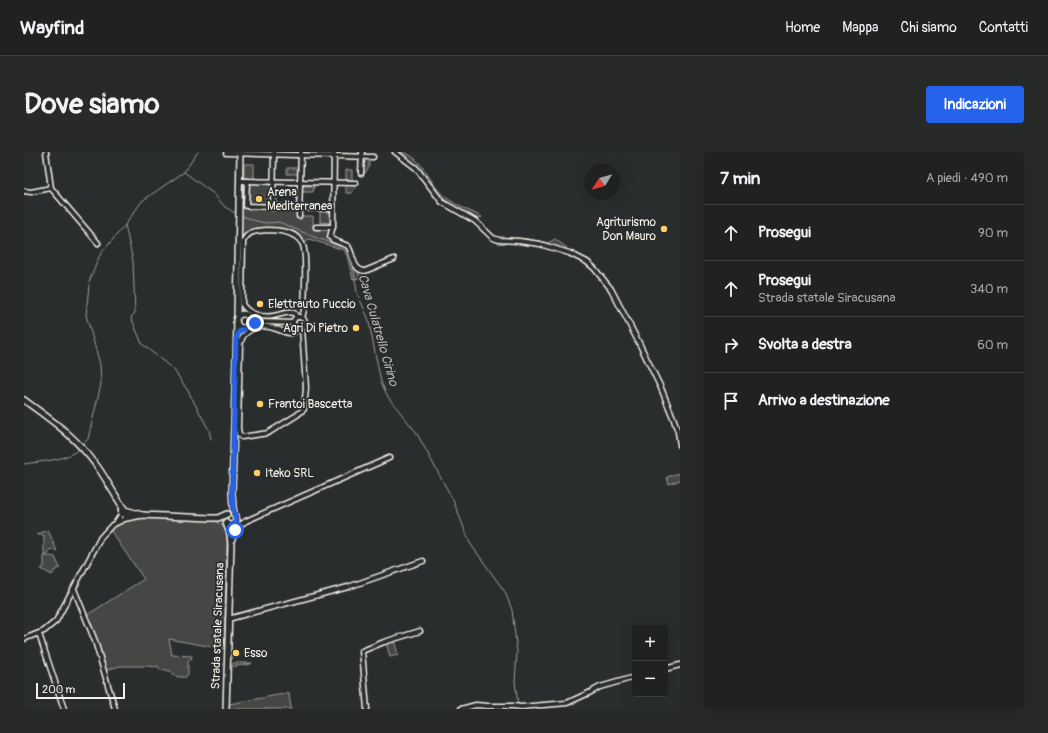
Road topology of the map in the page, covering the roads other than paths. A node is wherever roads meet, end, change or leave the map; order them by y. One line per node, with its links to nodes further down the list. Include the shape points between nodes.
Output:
1 (46, 152): 17 (street)
2 (395, 152): 39 (street, via 416,168 442,202 475,221 493,238 540,244 569,253 594,268 611,288 636,336 674,420)
3 (226, 153): 4 (street)
4 (241, 153): 5 (street); 11 (main road)
5 (274, 153): 6 (street); 13 (street)
6 (301, 153): 7 (street); 14 (street)
7 (334, 154): 8 (street); 15 (street)
8 (362, 154): 9 (street); 10 (street)
9 (373, 157)
10 (361, 173)
11 (240, 181): 12 (street); 27 (main road)
12 (247, 181): 13 (street); 19 (street, via 246,206)
13 (273, 181): 14 (street); 19 (street)
14 (300, 182): 15 (street); 20 (street)
15 (333, 182): 16 (street); 21 (street)
16 (356, 183)
17 (51, 188): 18 (street); 25 (street)
18 (24, 191)
19 (273, 208): 20 (street)
20 (300, 209): 21 (street); 22 (street)
21 (332, 209): 24 (street)
22 (300, 216)
23 (316, 227): 24 (street)
24 (333, 227): 26 (street, via 330,237 348,246 355,264 361,270 365,271)
25 (98, 243)
26 (394, 259)
27 (238, 301): 28 (main road); 29 (main road)
28 (248, 316): 29 (main road, via 241,314); 31 (street); 34 (main road, via 250,324)
29 (237, 317): 32 (main road)
30 (299, 317): 30 (street, via 304,310 305,253 302,242 294,235 281,231 253,231 243,242 242,304 247,310 262,316 289,312); 33 (street, via 295,318); 35 (street, via 305,323)
31 (260, 322): 33 (street); 34 (street)
32 (237, 323): 34 (main road, via 239,327); 37 (main road)
33 (293, 323): 36 (street)
34 (246, 328): 37 (main road, via 239,332)
35 (302, 328): 36 (street); 36 (street, via 306,388 304,409 268,433 242,437 238,428 242,337 259,327 271,327 291,333)
36 (297, 329)
37 (236, 339): 41 (main road)
38 (24, 400): 42 (main road, via 58,424 81,447 102,472)
39 (680, 445)
40 (390, 458): 47 (street)
41 (232, 492): 44 (main road); 49 (main road)
42 (123, 509): 43 (main road); 45 (main road); 48 (street)
43 (142, 515): 45 (main road); 46 (main road)
44 (226, 515): 46 (main road); 49 (main road, via 224,520); 49 (main road, via 232,513)
45 (127, 518): 48 (street)
46 (211, 518): 49 (main road)
47 (246, 521): 49 (street); 49 (street)
48 (115, 523): 52 (street, via 101,537)
49 (232, 523): 50 (main road); 50 (main road)
50 (231, 544): 53 (main road, Strada statale Siracusana)
51 (422, 561): 53 (street, via 348,587)
52 (74, 589): 55 (street, via 56,621); 61 (street, via 95,641)
53 (228, 619): 62 (main road, Strada statale Siracusana)
54 (420, 631): 63 (street, via 362,651)
55 (39, 634): 56 (street); 60 (street)
56 (24, 639)
57 (680, 665): 58 (street)
58 (668, 668)
59 (632, 678): 64 (street, via 600,687 567,703 519,707 476,705)
60 (64, 709)
61 (115, 709)
62 (226, 709)
63 (367, 709)
64 (461, 709)

